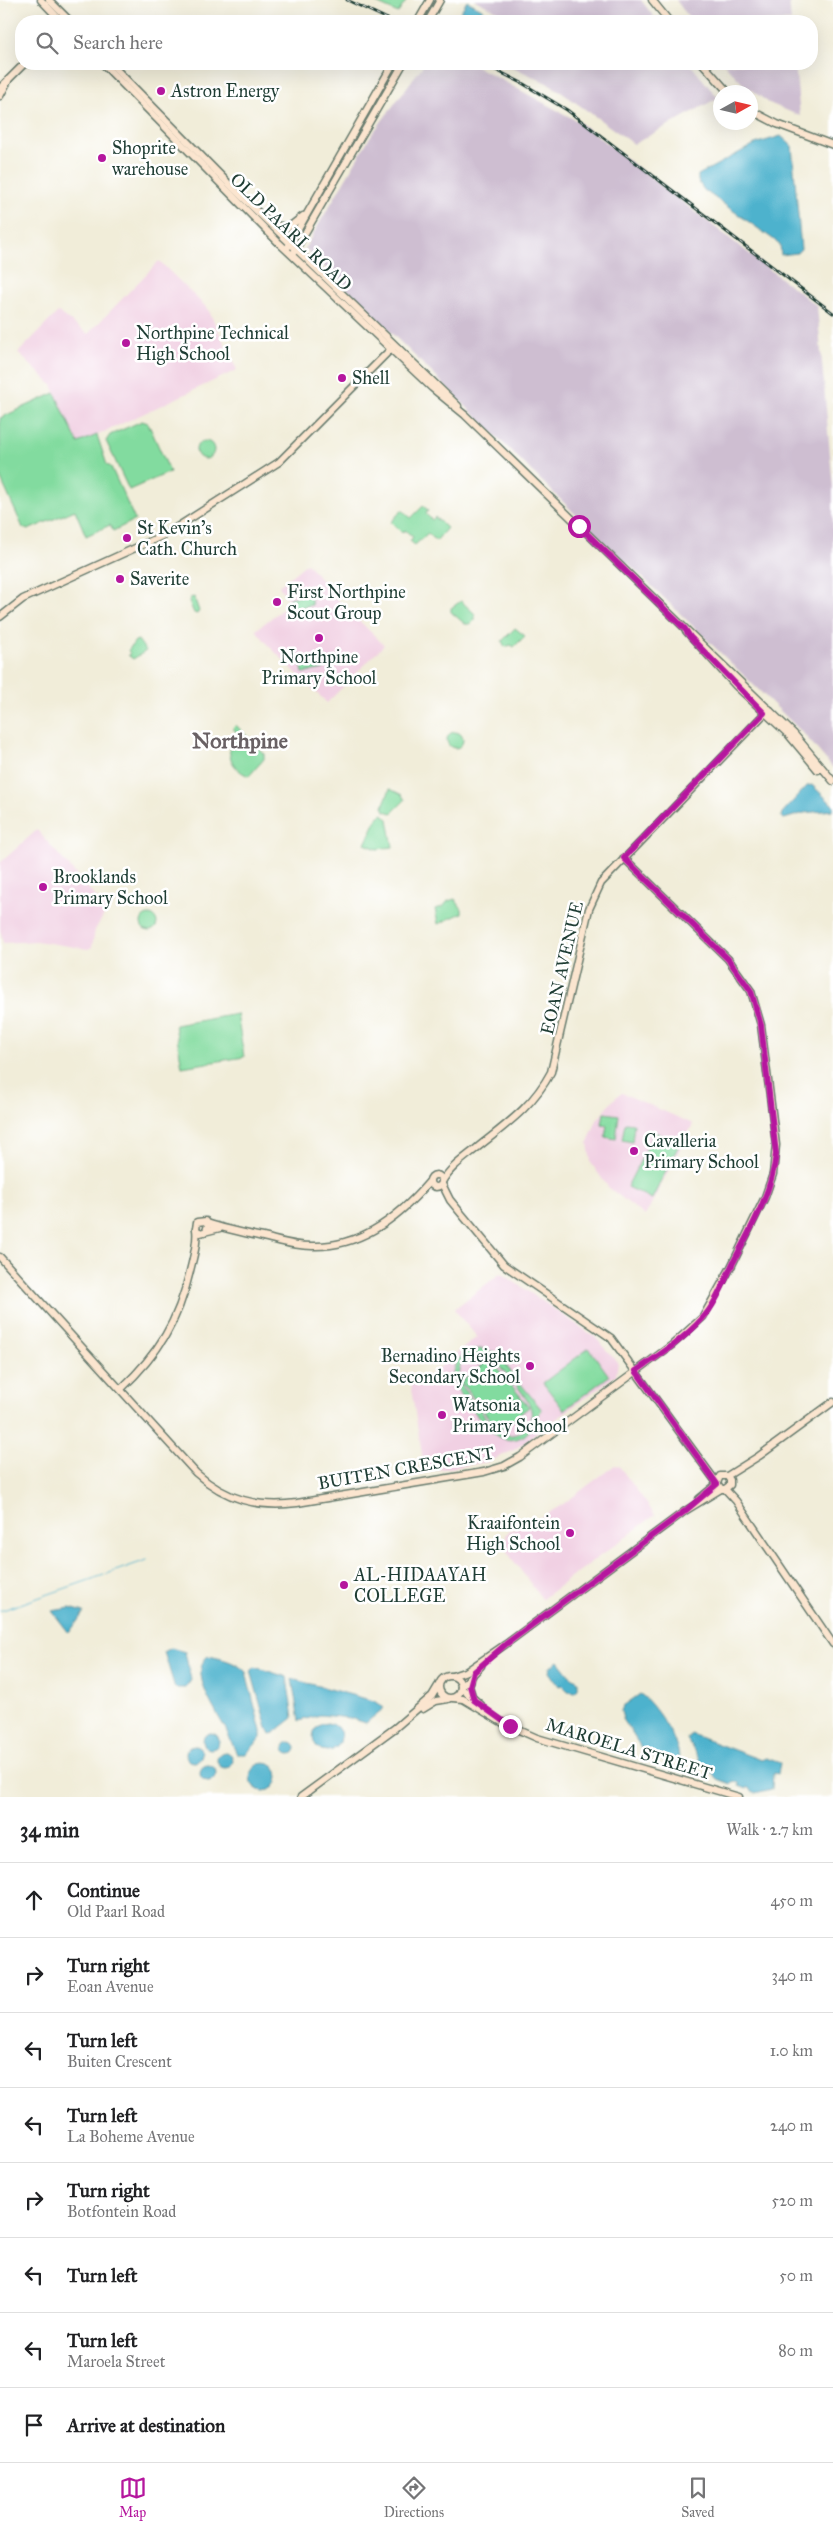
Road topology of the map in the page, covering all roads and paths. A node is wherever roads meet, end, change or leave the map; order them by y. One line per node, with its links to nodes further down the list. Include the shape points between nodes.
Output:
1 (41, 0): 6 (street)
2 (49, 0): 7 (street)
3 (430, 0): 8 (street)
4 (440, 0): 9 (street)
5 (652, 0): 10 (street)
6 (59, 15)
7 (61, 15)
8 (422, 15)
9 (432, 15)
10 (664, 15)
11 (18, 70): 17 (street)
12 (109, 70): 25 (street, OLD PAARL ROAD)
13 (117, 70): 24 (street, OLD PAARL ROAD)
14 (390, 70): 23 (street)
15 (399, 70): 25 (street)
16 (708, 70): 18 (street)
17 (10, 78): 19 (street); 20 (street)
18 (722, 85)
19 (0, 88)
20 (0, 96)
21 (758, 114): 22 (street)
22 (833, 145)
23 (308, 212): 24 (street, via 289,227); 25 (street)
24 (270, 224): 25 (street, OLD PAARL ROAD)
25 (291, 250): 26 (street, OLD PAARL ROAD)
26 (393, 347): 27 (street, via 279,462 166,534 23,599); 28 (street, OLD PAARL ROAD)
27 (0, 617)
28 (767, 711): 29 (street, via 804,744); 30 (street); 31 (street, EOAN AVENUE)
29 (833, 781)
30 (833, 786)
31 (624, 858): 32 (street, EOAN AVENUE, via 601,883 589,909 558,1051 543,1087 521,1113); 41 (street, BUITEN CRESCENT, via 728,959 748,985 760,1018 776,1145 773,1174 765,1197 714,1302 688,1333)
32 (441, 1180): 33 (street); 33 (street, via 432,1176); 34 (street)
33 (433, 1186): 34 (street); 37 (street, via 373,1231 338,1244 298,1245)
34 (450, 1200): 41 (street, via 504,1264 600,1329)
35 (207, 1223): 36 (street, via 199,1220); 37 (street); 38 (street)
36 (196, 1229): 38 (street); 39 (street)
37 (227, 1229): 38 (street)
38 (206, 1231): 39 (street)
39 (195, 1249): 42 (street, via 172,1325 152,1357)
40 (0, 1257): 42 (street, BUITEN CRESCENT)
41 (636, 1371): 42 (street, BUITEN CRESCENT, via 527,1453 504,1466 484,1472 272,1506 241,1501 206,1482); 44 (street, via 707,1467)
42 (121, 1389)
43 (833, 1402): 44 (street)
44 (724, 1483): 45 (street); 46 (street)
45 (506, 1644): 47 (street); 48 (street, via 467,1671)
46 (833, 1644)
47 (474, 1672): 50 (street); 52 (street, via 470,1686)
48 (452, 1676): 49 (street, via 443,1678); 50 (street)
49 (438, 1686): 51 (street, via 442,1695); 54 (street, via 432,1696)
50 (461, 1687): 51 (street, via 459,1694); 52 (street, MAROELA STREET)
51 (450, 1698): 53 (street, MAROELA STREET, via 463,1699); 54 (street, via 432,1703)
52 (474, 1700): 53 (street, MAROELA STREET)
53 (510, 1726): 56 (street, MAROELA STREET, via 538,1738)
54 (395, 1728): 55 (street)
55 (302, 1797)
56 (739, 1797)

